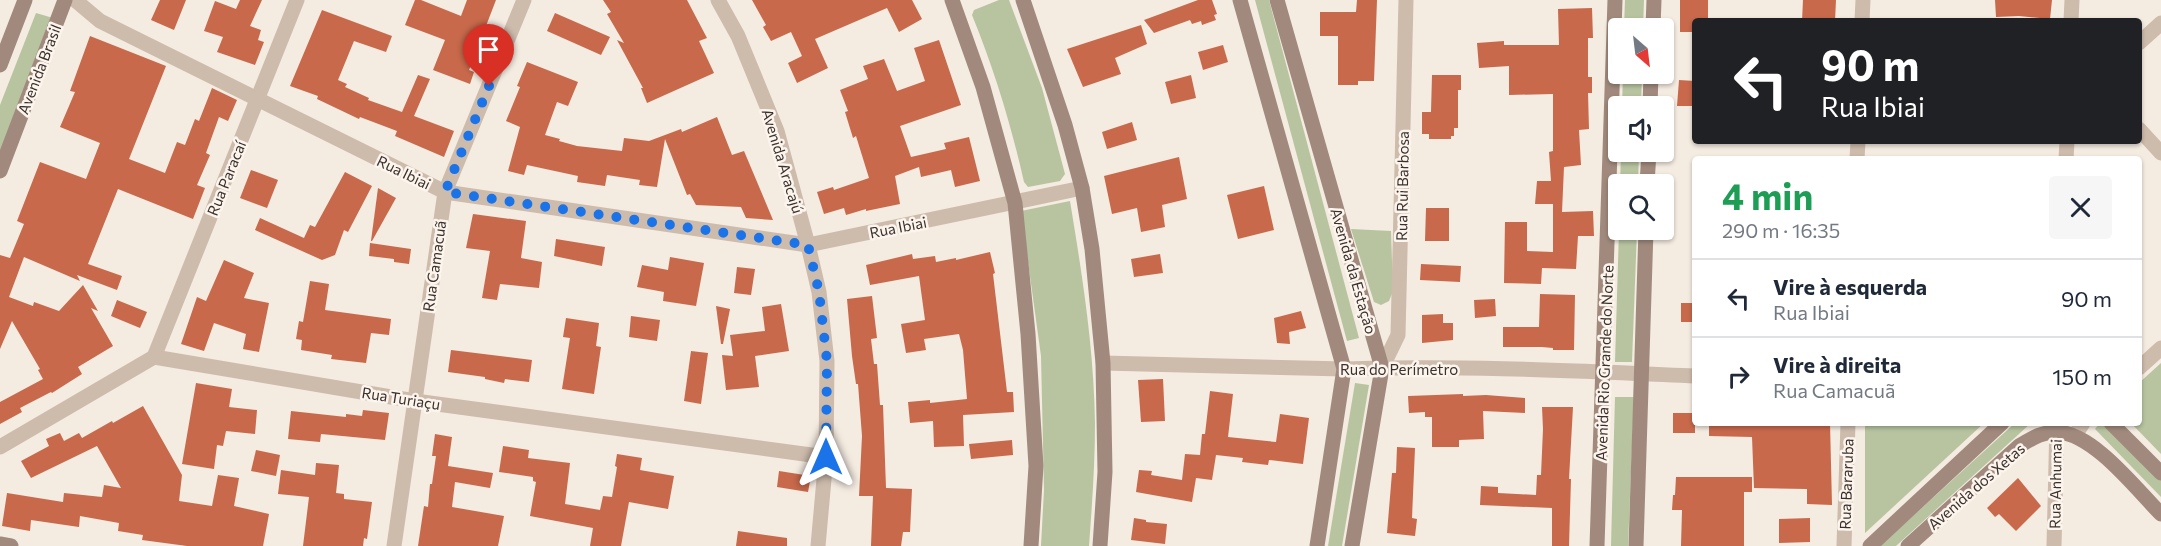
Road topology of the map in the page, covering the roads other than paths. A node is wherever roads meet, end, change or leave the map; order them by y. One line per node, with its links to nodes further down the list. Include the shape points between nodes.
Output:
1 (25, 0): 21 (street)
2 (65, 0): 25 (street, Avenida Brasil)
3 (75, 0): 22 (street, Rua Ibiai, via 100,21)
4 (297, 0): 22 (street, Rua Paracaí)
5 (524, 0): 27 (street, Rua Camacuã)
6 (718, 0): 30 (street, Avenida Aracajú, via 738,36 777,131)
7 (952, 0): 28 (street, via 983,87)
8 (1023, 0): 26 (street)
9 (1240, 0): 36 (street)
10 (1277, 0): 35 (street, Avenida da Estação)
11 (1406, 0): 35 (street, Rua Rui Barbosa, via 1398,335)
12 (1615, 0): 37 (street, Avenida Rio Grande do Norte)
13 (1654, 0): 16 (street)
14 (1863, 0): 17 (street)
15 (2072, 0): 18 (street)
16 (1653, 18)
17 (1862, 18)
18 (2071, 18)
19 (2161, 23): 20 (street)
20 (2142, 40)
21 (0, 65)
22 (257, 100): 27 (street, Rua Ibiai); 32 (street, Rua Paracaí)
23 (2142, 132): 24 (street)
24 (2161, 153)
25 (0, 171)
26 (1082, 188): 28 (street, Rua Ibiai); 33 (street)
27 (445, 192): 30 (street, Rua Ibiai); 40 (street, Rua Camacuã)
28 (1015, 203): 30 (street, Rua Ibiai); 54 (street, via 1036,466)
29 (1646, 240): 38 (street)
30 (808, 245): 47 (street, Avenida Aracajú, via 819,292 827,361)
31 (2161, 348): 34 (street)
32 (154, 357): 40 (street, Rua Turiaçu); 46 (street)
33 (1104, 363): 36 (street, Rua do Perímetro); 55 (street, via 1105,472)
34 (2142, 365)
35 (1382, 368): 36 (street, Rua do Perímetro); 37 (street, Rua do Perímetro); 57 (street, Avenida da Estação)
36 (1344, 369): 56 (street)
37 (1604, 372): 38 (street, Rua do Perímetro); 58 (street, Avenida Rio Grande do Norte)
38 (1641, 374): 39 (street, Rua do Perímetro); 59 (street)
39 (1692, 376)
40 (414, 401): 47 (street, Rua Turiaçu); 52 (street, Rua Camacuã)
41 (1848, 426): 60 (street, Rua Bararuba)
42 (1999, 426): 61 (street, Avenida dos Xetas)
43 (2114, 426): 48 (street)
44 (2057, 427): 45 (street); 62 (street, Avenida dos Xetas, via 2019,446); 63 (street, Rua Anhumai)
45 (2079, 429): 49 (street)
46 (0, 447)
47 (826, 457): 53 (street, Avenida Aracajú)
48 (2161, 473)
49 (2161, 514)
50 (0, 544): 51 (street)
51 (11, 546)
52 (394, 546)
53 (818, 546)
54 (1031, 546)
55 (1100, 546)
56 (1317, 546)
57 (1352, 546)
58 (1597, 546)
59 (1635, 546)
60 (1844, 546)
61 (1870, 546)
62 (1908, 546)
63 (2054, 546)

